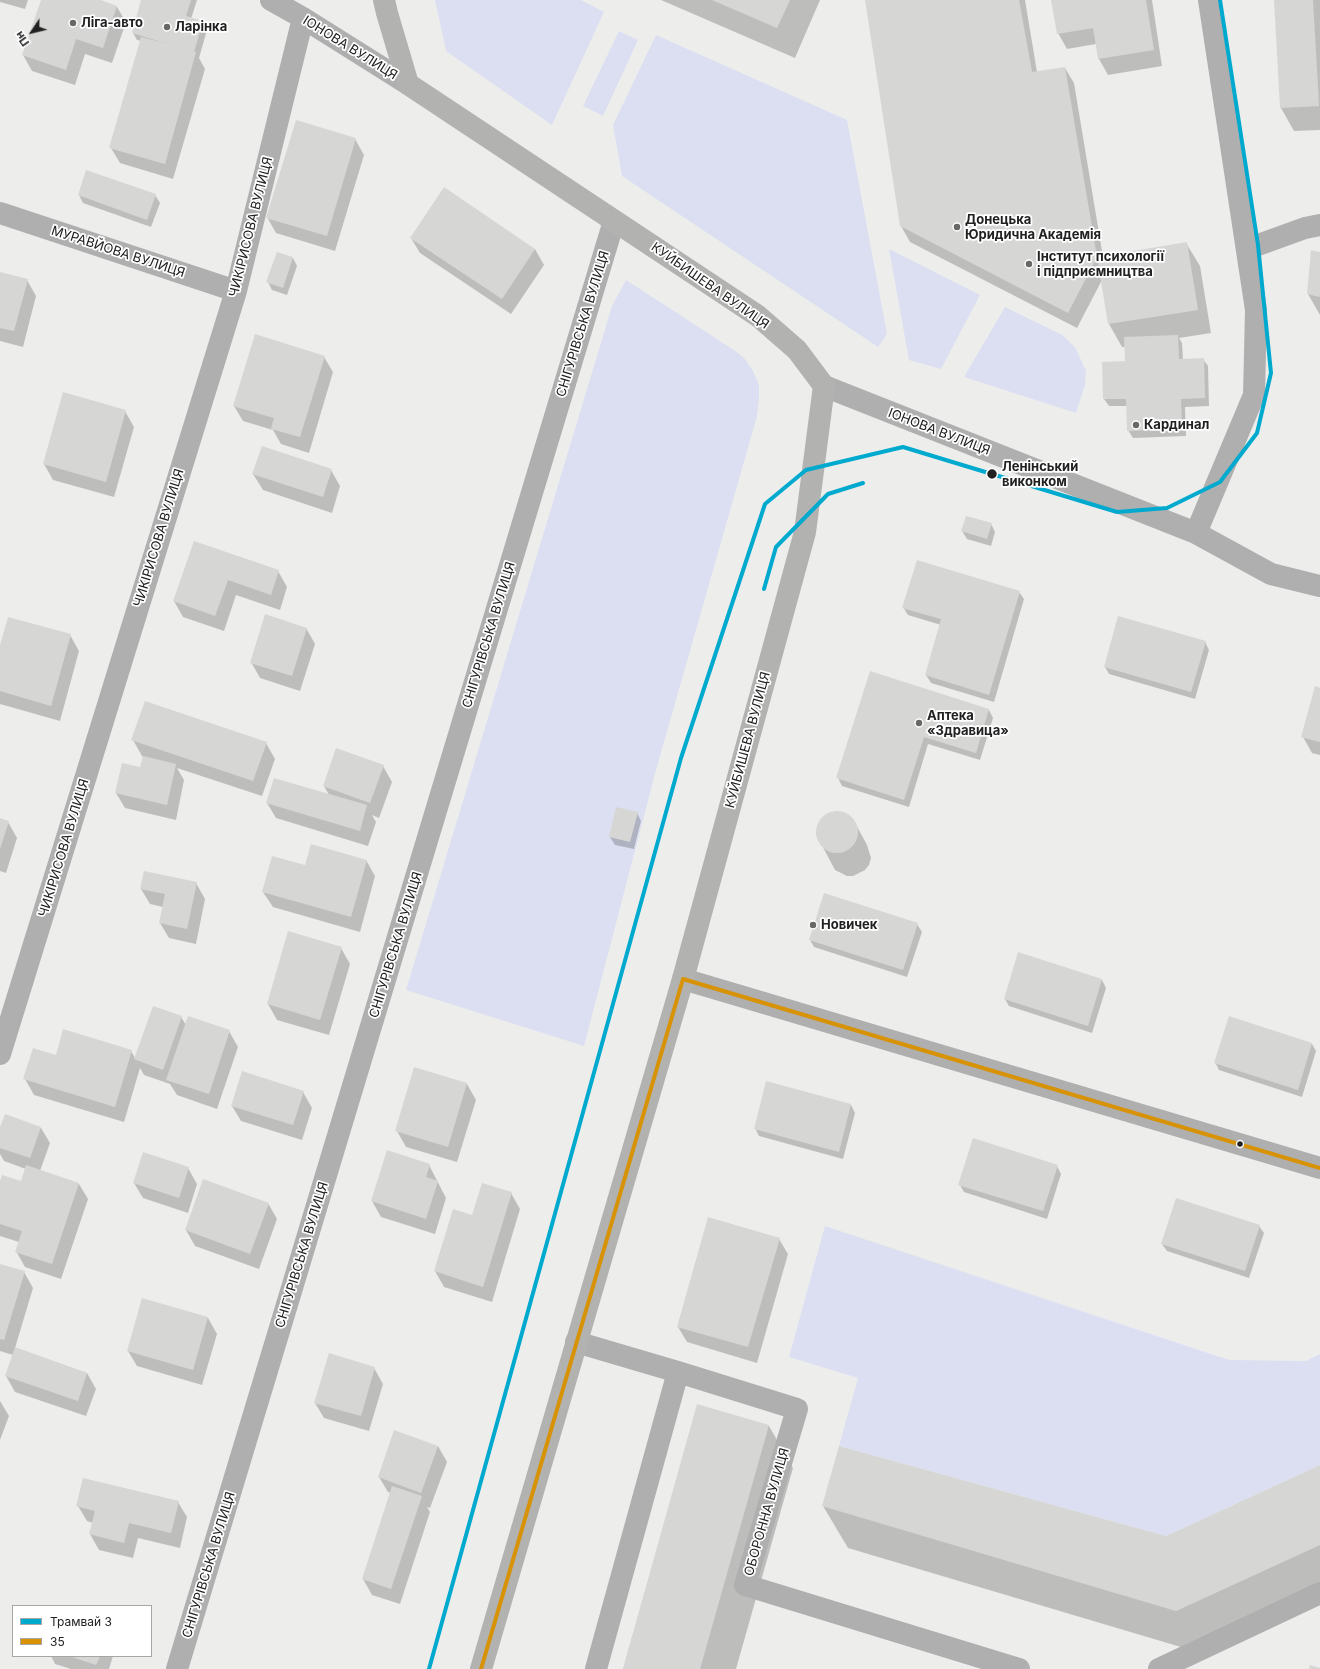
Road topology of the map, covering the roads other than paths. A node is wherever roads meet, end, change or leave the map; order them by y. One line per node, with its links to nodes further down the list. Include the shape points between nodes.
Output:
1 (271, 0): 4 (street, ІОНОВА ВУЛИЦЯ)
2 (384, 0): 5 (main road)
3 (1208, 0): 9 (street)
4 (303, 18): 5 (street, ІОНОВА ВУЛИЦЯ); 10 (street, ЧИКІРИСОВА ВУЛИЦЯ)
5 (408, 84): 7 (main road, КУЙБИШЕВА ВУЛИЦЯ)
6 (0, 213): 10 (street, МУРАВЙОВА ВУЛИЦЯ)
7 (614, 221): 11 (main road, КУЙБИШЕВА ВУЛИЦЯ, via 758,316 797,350); 20 (street, СНІГУРІВСЬКА ВУЛИЦЯ)
8 (1320, 225): 9 (street)
9 (1247, 249): 12 (street, via 1256,310 1254,395)
10 (236, 291): 15 (street, ЧИКІРИСОВА ВУЛИЦЯ)
11 (824, 386): 12 (street, ІОНОВА ВУЛИЦЯ); 14 (main road, КУЙБИШЕВА ВУЛИЦЯ, via 805,532)
12 (1196, 533): 13 (street, ІОНОВА ВУЛИЦЯ, via 1271,574)
13 (1320, 586)
14 (683, 979): 16 (street); 17 (main road, КУЙБИШЕВА ВУЛИЦЯ)
15 (0, 1054)
16 (1320, 1168)
17 (576, 1342): 18 (street, ОБОРОННА ВУЛИЦЯ); 21 (main road, КУЙБИШЕВА ВУЛИЦЯ)
18 (678, 1372): 22 (street); 23 (street, ОБОРОННА ВУЛИЦЯ, via 797,1409 745,1585)
19 (1320, 1593): 24 (street)
20 (177, 1669)
21 (480, 1669)
22 (596, 1669)
23 (1019, 1669)
24 (1159, 1669)

